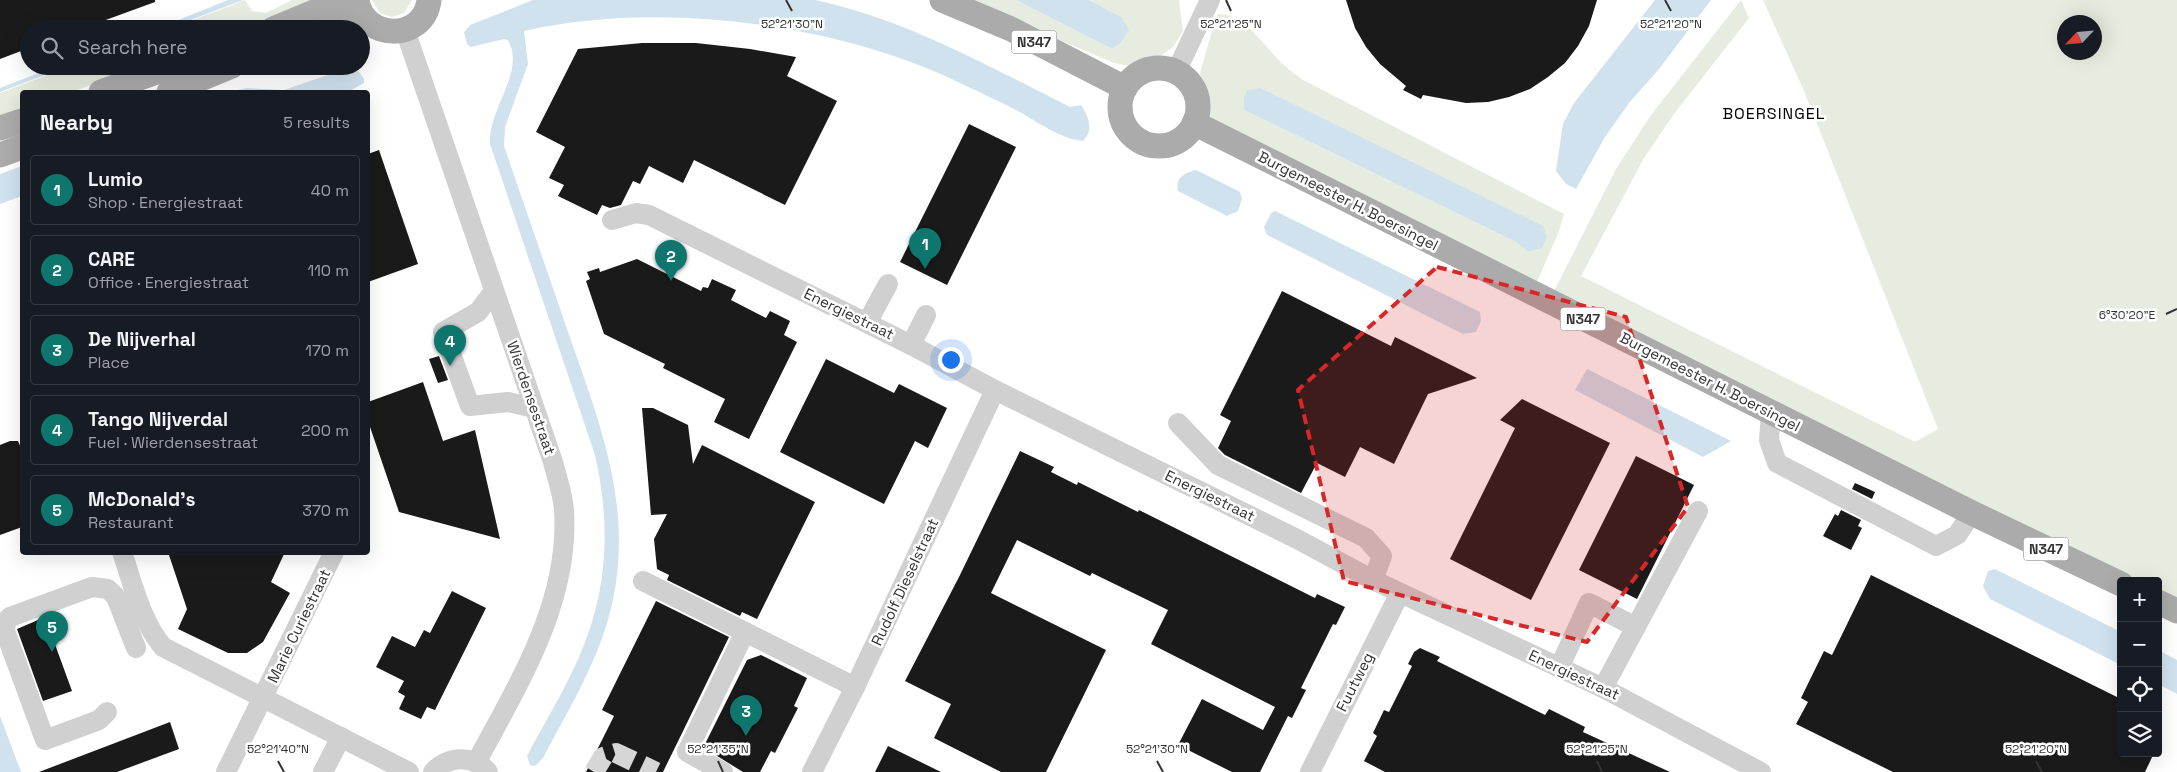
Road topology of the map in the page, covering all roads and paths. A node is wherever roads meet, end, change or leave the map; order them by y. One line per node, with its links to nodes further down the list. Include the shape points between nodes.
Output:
1 (343, 0): 6 (main road)
2 (429, 0): 8 (main road, via 425,14)
3 (942, 0): 12 (main road, N347, via 1011,30)
4 (1207, 1): 9 (street)
5 (360, 8): 7 (main road); 8 (main road, via 381,30)
6 (295, 20)
7 (339, 20)
8 (405, 30): 22 (street, Wierdensestraat)
9 (1176, 72): 12 (main road, via 1157,68 1148,70 1131,80); 16 (main road, via 1185,78 1196,94)
10 (148, 75): 13 (main road)
11 (210, 75): 14 (main road)
12 (1125, 88): 16 (main road, via 1120,105 1124,122 1142,142 1168,145 1184,137)
13 (107, 90)
14 (174, 90)
15 (20, 122): 17 (main road)
16 (1194, 123): 28 (main road, Burgemeester H. Boersingel / N347)
17 (0, 128)
18 (20, 148): 19 (main road)
19 (0, 155)
20 (612, 220): 24 (street, Energiestraat, via 642,213 660,220)
21 (888, 284): 24 (street)
22 (494, 291): 27 (street, Wierdensestraat); 27 (street, via 478,312 443,332 470,406 508,402)
23 (926, 315): 25 (street)
24 (867, 323): 25 (street, Energiestraat)
25 (911, 345): 26 (street, Energiestraat)
26 (995, 390): 34 (street, Energiestraat, via 1299,540); 46 (street, Rudolf Dieselstraat)
27 (534, 408): 51 (street, Wierdensestraat, via 561,494 564,517 560,569 552,608)
28 (1771, 413): 31 (main road, Burgemeester H. Boersingel / N347); 31 (street, via 1769,440 1777,463 1936,546 1957,535)
29 (1178, 423): 34 (street, via 1218,464 1366,538 1382,556)
30 (1698, 511): 42 (street)
31 (1972, 513): 36 (main road, Burgemeester H. Boersingel / N347)
32 (125, 555): 44 (street)
33 (333, 555): 48 (street, Marie Curiestraat)
34 (1373, 580): 38 (street, Energiestraat)
35 (643, 581): 43 (street)
36 (2117, 582)
37 (105, 589): 39 (street, via 92,587); 39 (street, via 96,599 71,607); 44 (street, via 116,597 131,650)
38 (1400, 593): 45 (street, Energiestraat); 59 (street, Fuutweg)
39 (52, 601): 49 (street, via 10,616 4,631 45,740 99,720)
40 (2162, 604): 41 (main road)
41 (2177, 611)
42 (1636, 627): 45 (street, via 1589,603); 47 (street)
43 (745, 632): 46 (street); 57 (street, via 687,752)
44 (155, 637): 48 (street, via 171,652)
45 (1558, 668): 47 (street, Energiestraat)
46 (855, 687): 58 (street, Rudolf Dieselstraat)
47 (1603, 688): 52 (street, Energiestraat)
48 (263, 699): 50 (street); 53 (street, Marie Curiestraat)
49 (107, 712)
50 (341, 737): 54 (street); 55 (street)
51 (482, 767): 56 (street, via 457,759 447,761)
52 (1740, 768): 60 (street, Energiestraat)
53 (230, 771)
54 (323, 772)
55 (409, 772)
56 (433, 772)
57 (723, 772)
58 (812, 772)
59 (1310, 772)
60 (1760, 772)

